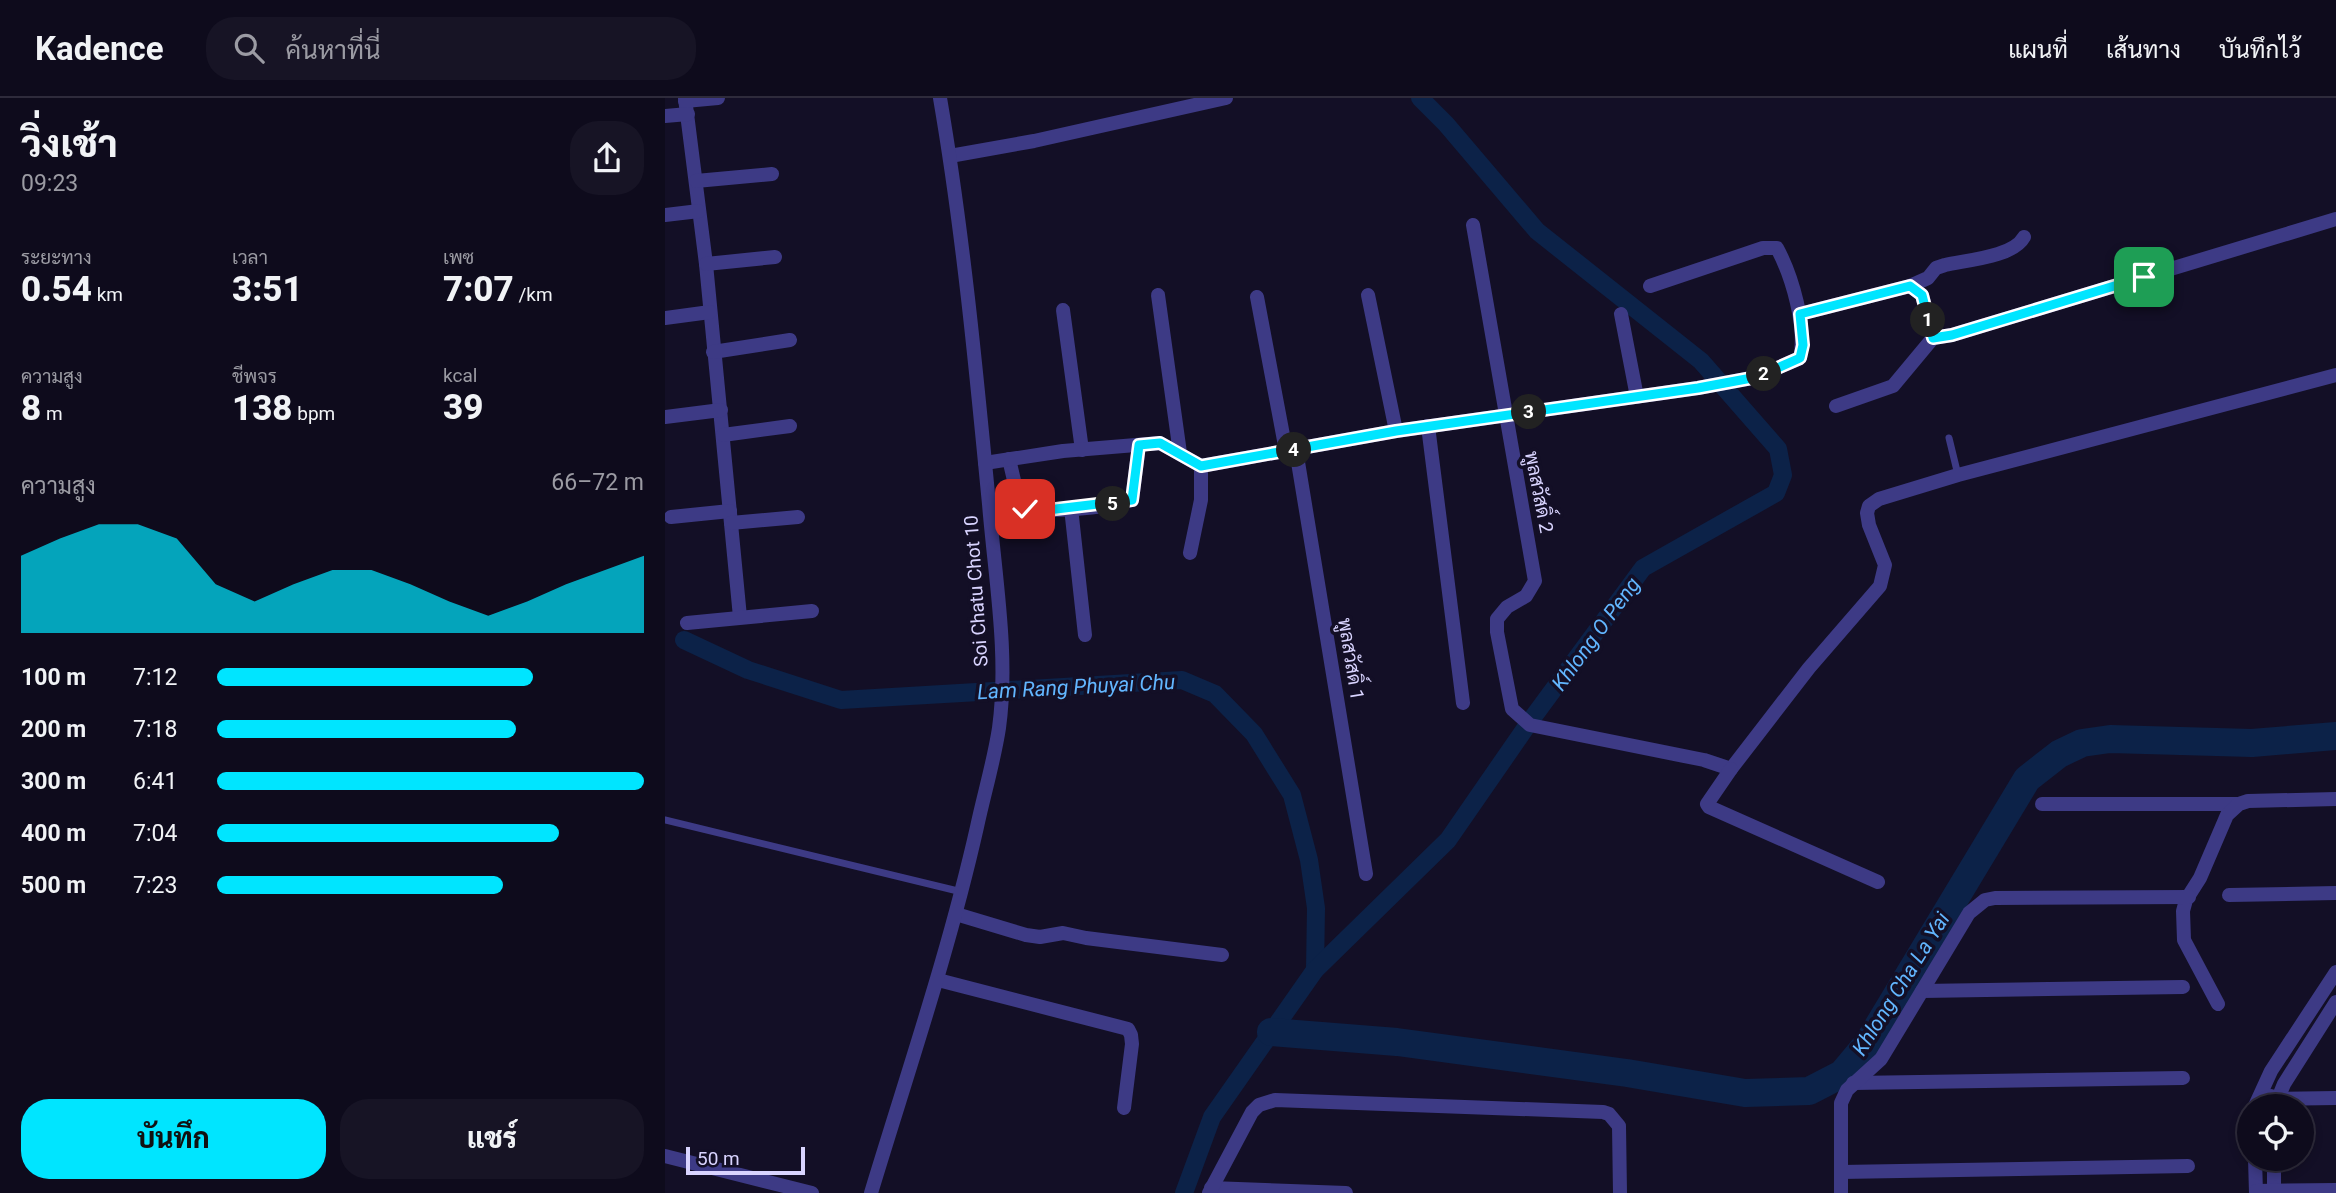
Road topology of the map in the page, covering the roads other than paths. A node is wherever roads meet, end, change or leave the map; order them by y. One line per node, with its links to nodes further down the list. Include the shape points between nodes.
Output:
1 (718, 98): 4 (street)
2 (940, 98): 6 (street, Soi Chatu Chot 10)
3 (1226, 98): 6 (street)
4 (686, 104): 5 (street); 8 (street)
5 (665, 116)
6 (950, 156): 45 (street, Soi Chatu Chot 10)
7 (772, 173): 8 (street)
8 (696, 181): 9 (street)
9 (699, 211): 10 (street); 15 (street)
10 (665, 215)
11 (2336, 219): 26 (street)
12 (1473, 225): 33 (street, พูลสวัสดิ์ 2)
13 (2024, 237): 17 (street, via 2009,251 1936,268 1928,278)
14 (775, 257): 15 (street)
15 (705, 264): 22 (street)
16 (1650, 286): 24 (street, via 1773,247 1779,251)
17 (1910, 286): 24 (street); 26 (street, via 1922,295)
18 (1158, 295): 43 (street)
19 (1368, 295): 37 (street)
20 (1257, 297): 42 (street, พูลสวัสดิ์ 1)
21 (1063, 310): 41 (street)
22 (710, 313): 25 (street); 28 (street)
23 (1621, 314): 30 (street)
24 (1800, 314): 30 (street, via 1800,358 1757,377)
25 (665, 318)
26 (1933, 338): 31 (street, via 1893,386)
27 (790, 340): 28 (street)
28 (713, 352): 32 (street)
29 (2336, 374): 47 (street)
30 (1637, 397): 33 (street)
31 (1836, 406)
32 (721, 410): 34 (street); 38 (street)
33 (1505, 416): 36 (street); 58 (street, พูลสวัสดิ์ 2, via 1535,581 1526,596 1497,619 1512,709 1530,725)
34 (665, 417)
35 (790, 426): 38 (street)
36 (1428, 426): 37 (street); 57 (street)
37 (1396, 431): 42 (street)
38 (723, 435): 50 (street)
39 (1949, 438): 47 (lane)
40 (1139, 445): 41 (street); 43 (street, via 1160,443); 48 (street, via 1132,500)
41 (1082, 450): 44 (street)
42 (1291, 451): 46 (street); 63 (street, พูลสวัสดิ์ 1)
43 (1180, 453): 46 (street)
44 (1009, 459): 45 (street); 48 (street, via 1020,506 1039,511)
45 (985, 463): 65 (street, Soi Chatu Chot 10, via 1001,635 999,730)
46 (1201, 466): 52 (street, via 1201,500)
47 (1958, 475): 58 (street, via 1869,506 1869,525 1885,565 1880,586)
48 (1071, 508): 56 (street)
49 (671, 517): 50 (street)
50 (731, 517): 51 (street); 54 (street)
51 (798, 517)
52 (1190, 552)
53 (813, 611): 54 (street)
54 (740, 617): 55 (street)
55 (687, 623)
56 (1085, 635)
57 (1463, 703)
58 (1731, 769): 64 (street, via 1709,807)
59 (2336, 799): 61 (street)
60 (2042, 804): 61 (street)
61 (2239, 804): 68 (street, via 2222,824)
62 (665, 820): 65 (lane)
63 (1366, 874)
64 (1878, 882)
65 (962, 892): 69 (street, Soi Chatu Chot 10)
66 (2336, 893): 67 (street)
67 (2229, 895)
68 (2189, 897): 74 (street, via 1985,901 1969,913); 76 (street, via 2183,911 2184,940)
69 (956, 914): 70 (street, via 1026,936 1063,933); 72 (street, Soi Chatu Chot 10)
70 (1222, 956)
71 (2336, 972): 75 (street)
72 (938, 981): 85 (street, via 1128,1029 1132,1044); 96 (street, Soi Chatu Chot 10)
73 (2183, 987): 74 (street)
74 (1922, 991): 78 (street, via 1881,1059)
75 (2332, 998): 79 (street); 82 (street)
76 (2218, 1004)
77 (2183, 1078): 78 (street)
78 (1853, 1083): 90 (street, via 1841,1103)
79 (2261, 1091): 80 (street); 81 (street)
80 (2260, 1094)
81 (2265, 1094)
82 (2280, 1094)
83 (2336, 1098): 84 (street)
84 (2314, 1099)
85 (1124, 1108)
86 (665, 1156): 93 (street)
87 (2188, 1166): 90 (street)
88 (2255, 1171): 94 (street)
89 (2274, 1171): 95 (street)
90 (1841, 1172): 99 (street)
91 (2336, 1190): 95 (street)
92 (1210, 1191): 97 (street); 98 (street, via 1252,1112 1275,1100 1603,1112 1619,1126)
93 (803, 1192)
94 (2256, 1192): 95 (street)
95 (2274, 1192)
96 (871, 1193)
97 (1346, 1193)
98 (1620, 1193)
99 (1841, 1193)

